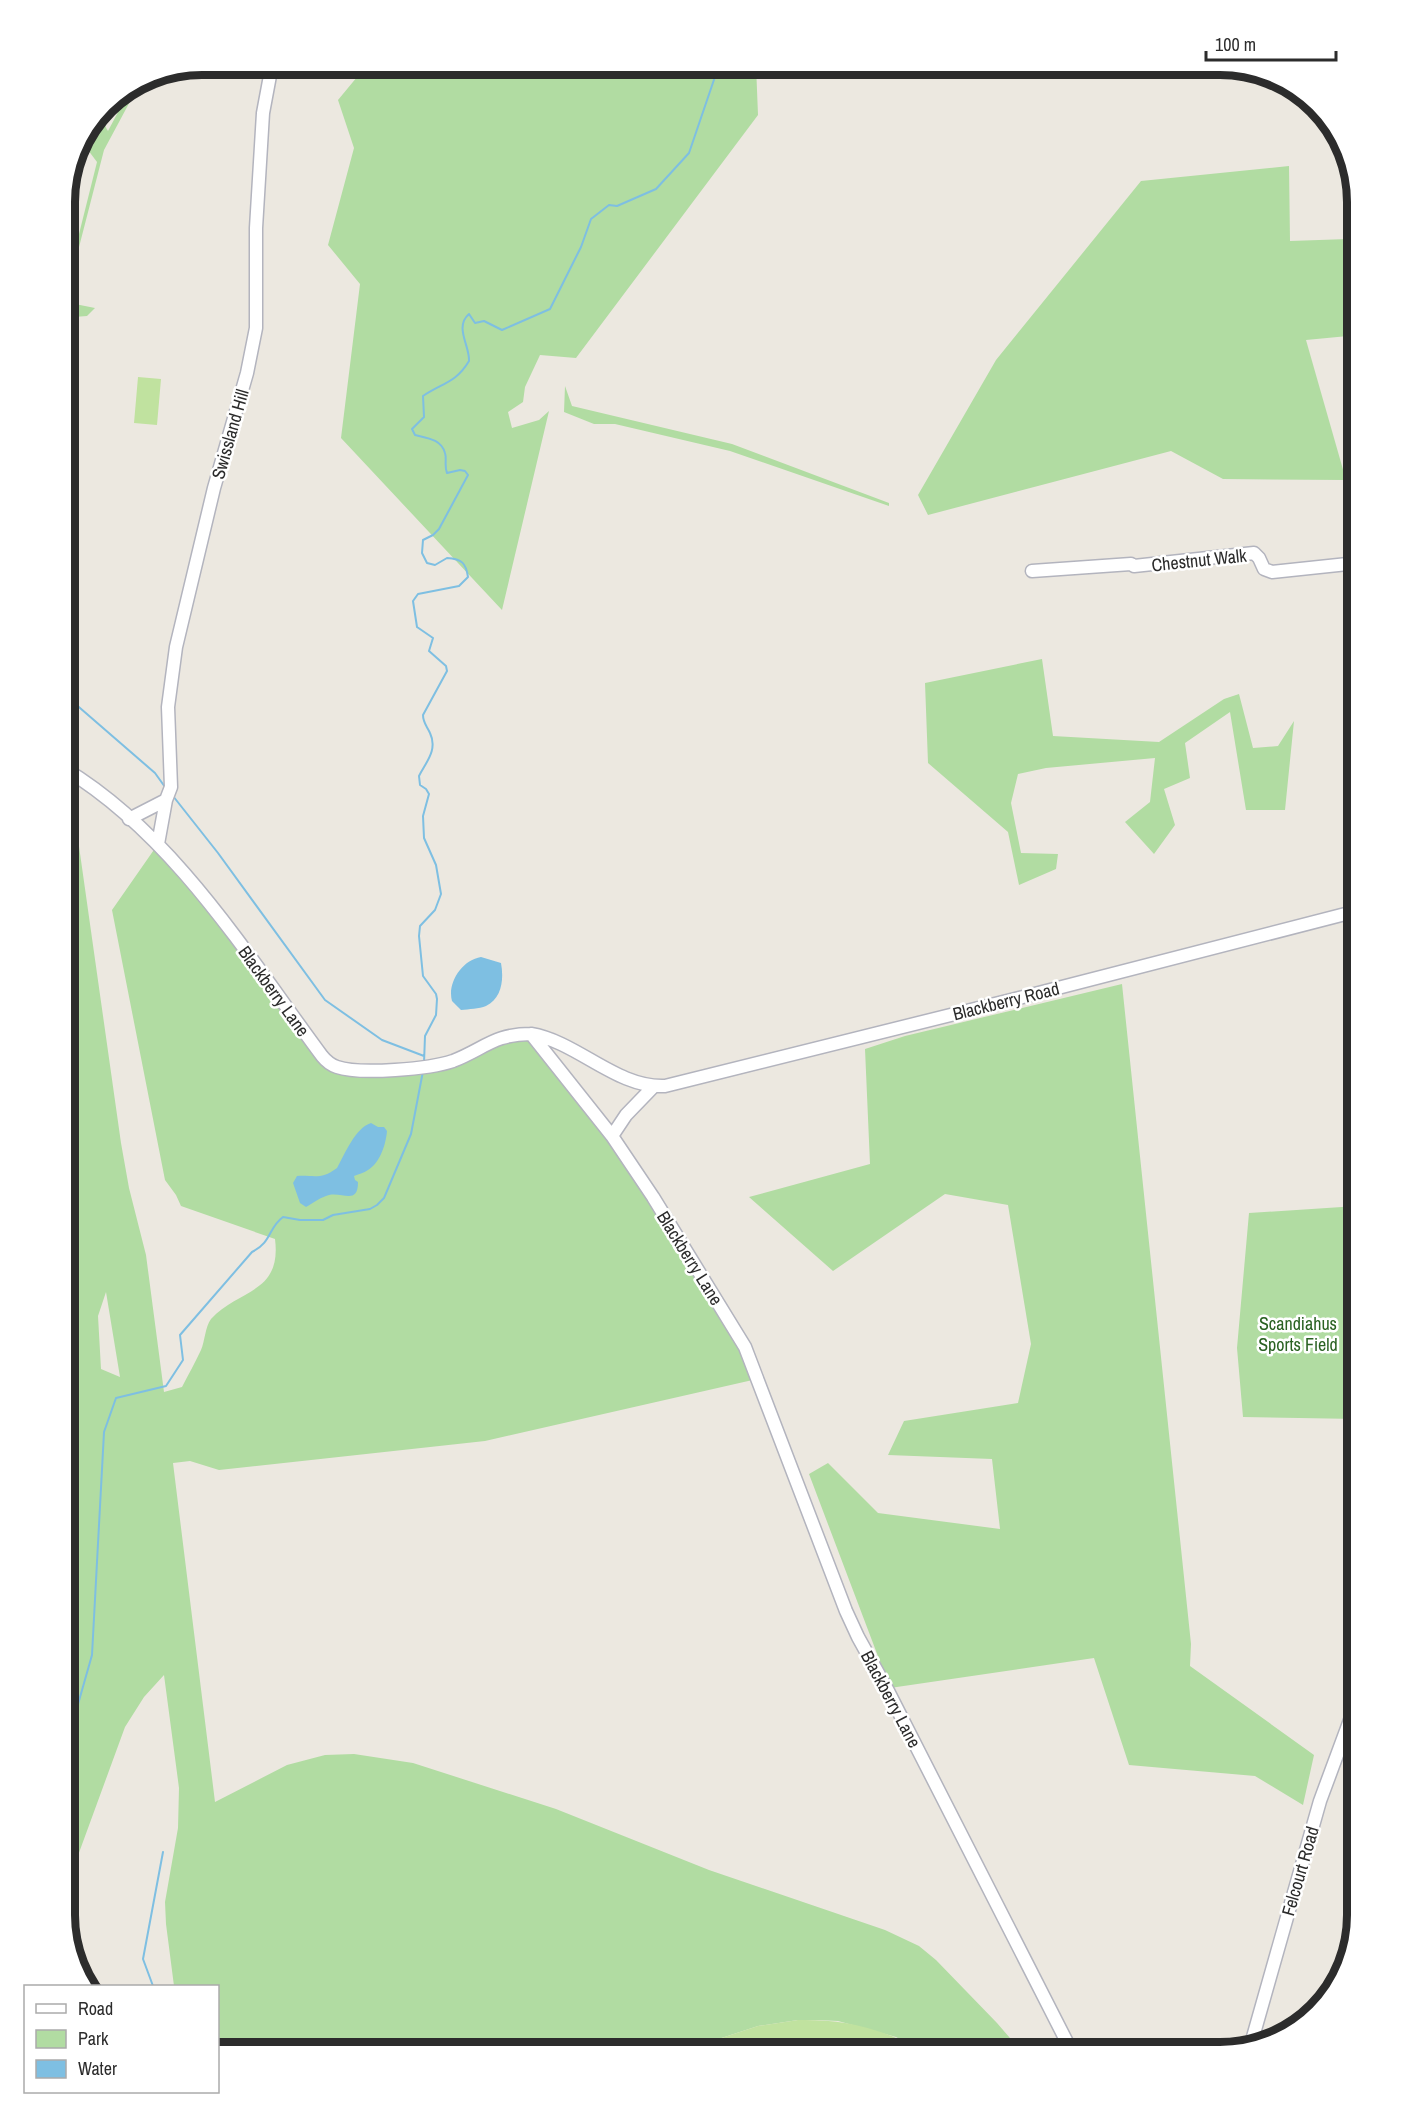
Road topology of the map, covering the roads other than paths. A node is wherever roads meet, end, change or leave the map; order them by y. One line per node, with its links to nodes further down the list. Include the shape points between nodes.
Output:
1 (270, 75): 5 (street, Swissland Hill, via 263,113 256,228 256,328 176,647 168,707 171,787)
2 (1347, 564): 3 (street, Chestnut Walk, via 1272,572 1264,569 1254,553 1134,566)
3 (1032, 571)
4 (75, 776): 6 (street, Blackberry Lane, via 112,800)
5 (166, 800): 6 (street); 7 (street, Swissland Hill)
6 (129, 819): 7 (street, Blackberry Lane)
7 (158, 844): 9 (street, Blackberry Lane, via 229,928 322,1056 336,1067 428,1067 454,1060 498,1038)
8 (1347, 914): 10 (street, Blackberry Road, via 676,1084)
9 (531, 1034): 10 (street, Blackberry Road, via 557,1042 621,1076); 11 (street, Blackberry Lane)
10 (654, 1086): 11 (street)
11 (612, 1136): 14 (street, Blackberry Lane, via 745,1347 858,1637)
12 (1347, 1730): 13 (street, Felcourt Road, via 1320,1801)
13 (1253, 2038)
14 (1067, 2042)

